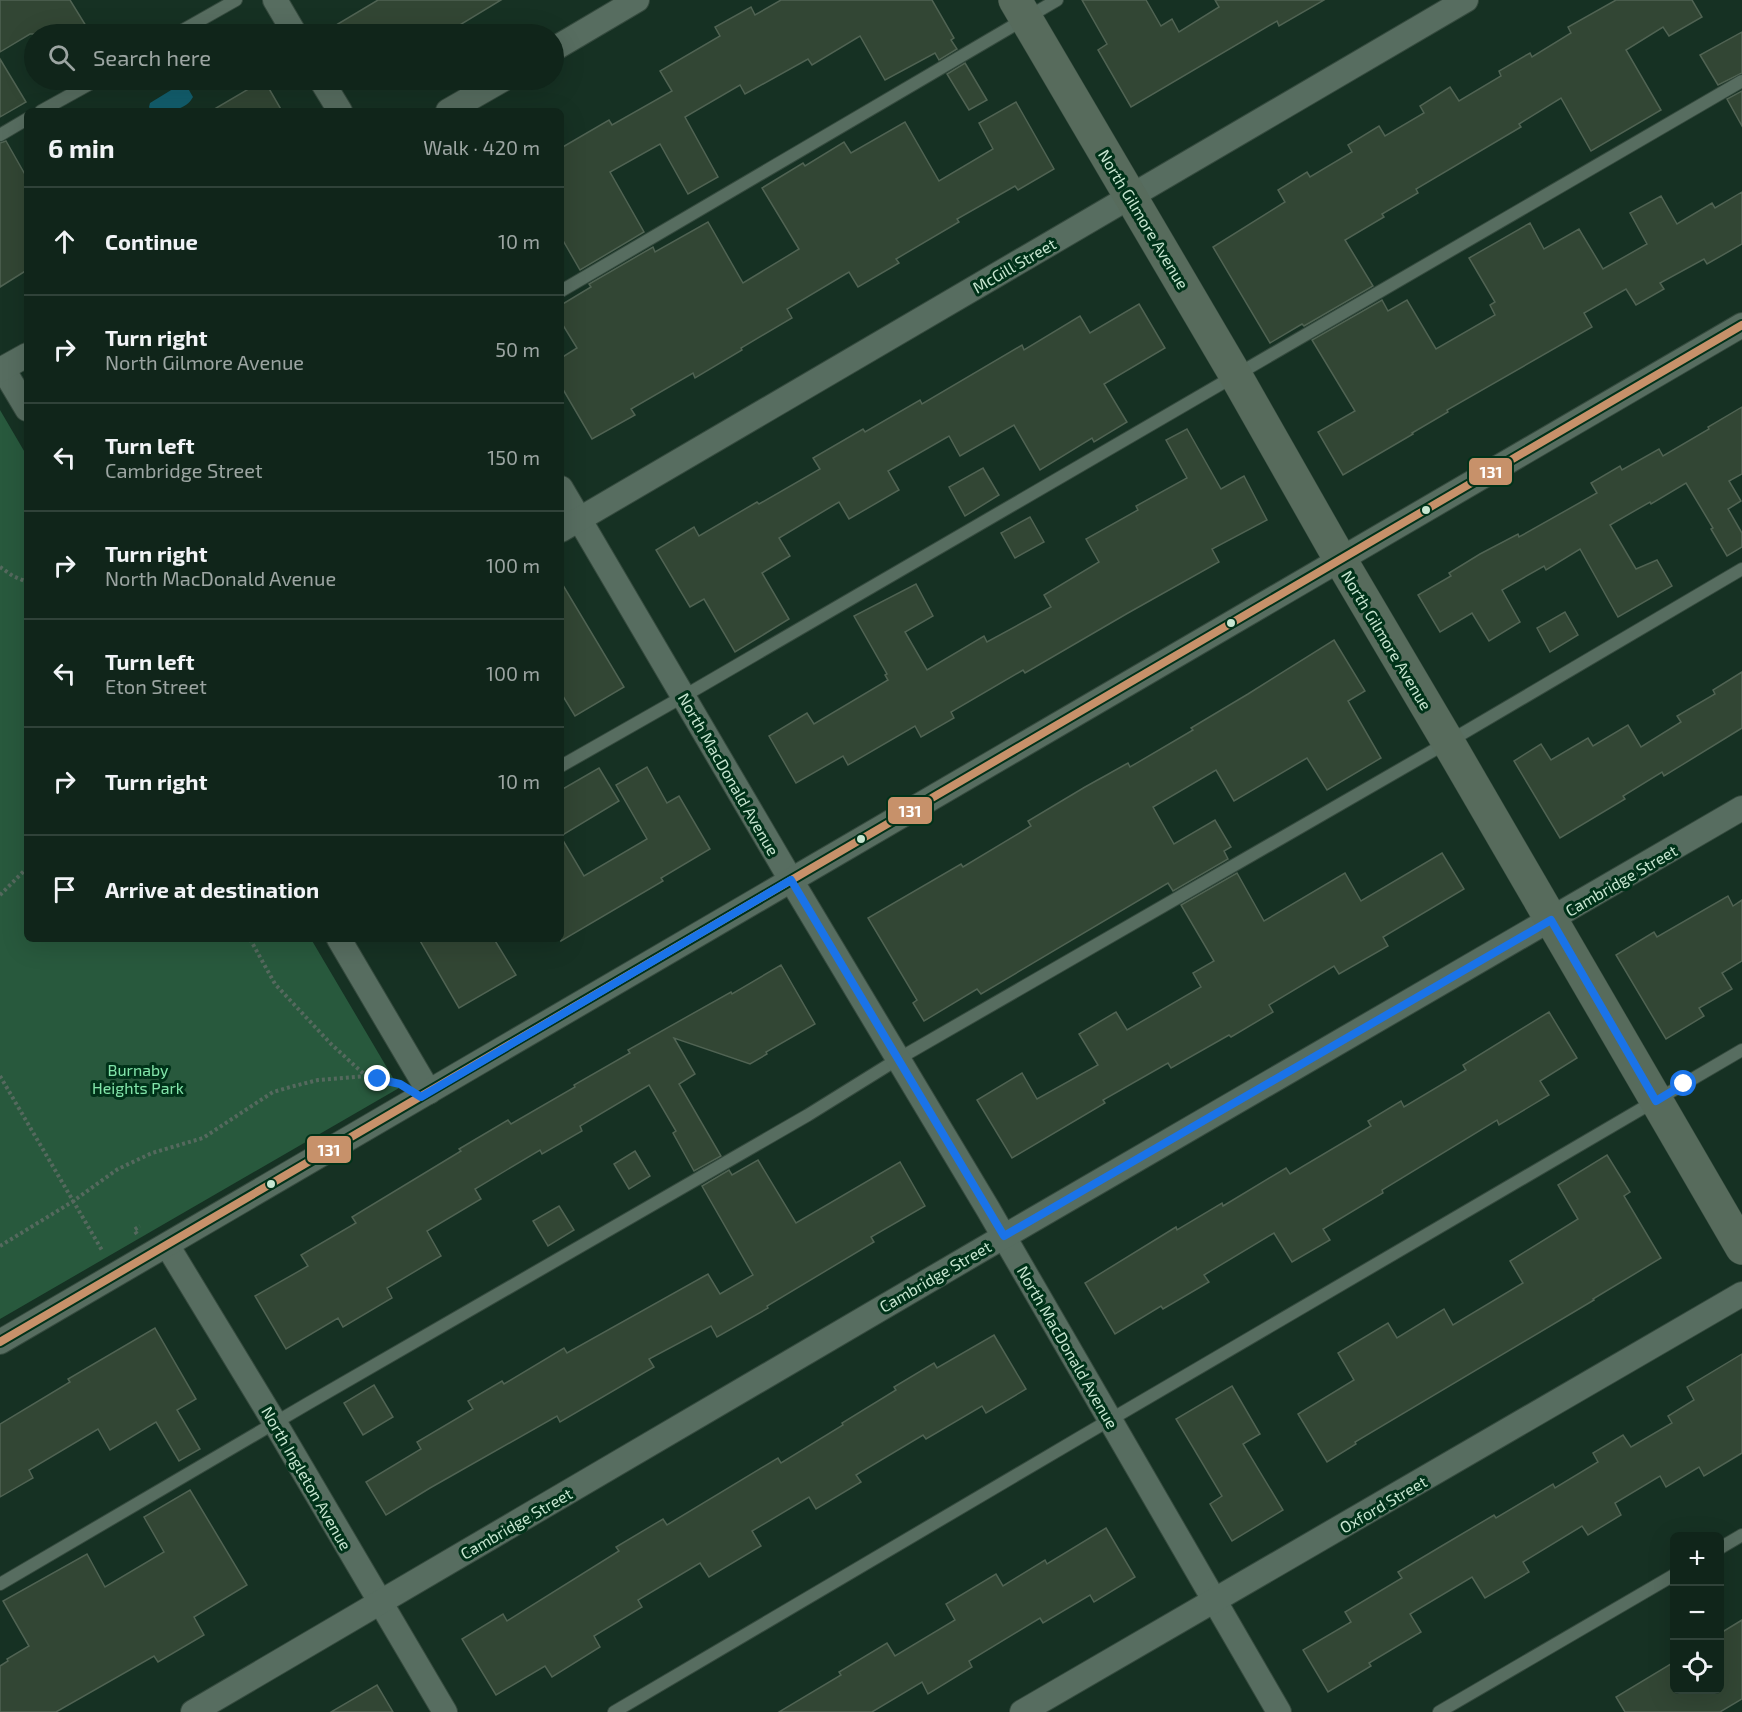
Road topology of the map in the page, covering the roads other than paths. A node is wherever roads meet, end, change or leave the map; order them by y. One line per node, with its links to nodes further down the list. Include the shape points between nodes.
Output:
1 (236, 0): 7 (lane)
2 (275, 0): 8 (street)
3 (637, 0): 9 (street)
4 (1057, 0): 6 (lane)
5 (1466, 0): 19 (street, McGill Street)
6 (1020, 9): 19 (street, North Gilmore Avenue); 20 (lane)
7 (194, 24)
8 (289, 24)
9 (564, 43)
10 (1742, 81): 24 (lane)
11 (79, 90): 14 (lane)
12 (327, 90): 15 (street)
13 (485, 90): 16 (street)
14 (46, 108)
15 (338, 108)
16 (453, 108)
17 (24, 121): 18 (lane)
18 (0, 135)
19 (1132, 197): 24 (street, North Gilmore Avenue); 27 (street, McGill Street)
20 (564, 289)
21 (1742, 325): 28 (street)
22 (24, 357): 23 (street)
23 (1, 369): 25 (street)
24 (1236, 376): 28 (street, North Gilmore Avenue); 30 (lane)
25 (24, 404)
26 (564, 500): 27 (street, North MacDonald Avenue)
27 (570, 525): 30 (street, North MacDonald Avenue)
28 (1340, 559): 31 (street, North Gilmore Avenue); 34 (street)
29 (1742, 569): 31 (lane)
30 (684, 696): 32 (lane); 34 (street, North MacDonald Avenue)
31 (1448, 742): 35 (street, North Gilmore Avenue); 38 (lane)
32 (564, 764)
33 (1742, 808): 35 (street, Cambridge Street)
34 (791, 880): 38 (street, North MacDonald Avenue); 39 (street)
35 (1551, 920): 40 (street, North Gilmore Avenue); 41 (street, Cambridge Street)
36 (341, 942): 39 (street)
37 (1742, 1050): 40 (lane)
38 (898, 1059): 41 (street, North MacDonald Avenue); 47 (lane)
39 (425, 1094): 42 (street)
40 (1656, 1101): 43 (street, North Gilmore Avenue); 46 (lane)
41 (1004, 1236): 46 (street, North MacDonald Avenue); 53 (street, Cambridge Street)
42 (167, 1245): 45 (street); 47 (street, North Ingleton Avenue)
43 (1742, 1248)
44 (1742, 1294): 52 (street, Oxford Street)
45 (0, 1342)
46 (1110, 1420): 52 (street, North MacDonald Avenue); 56 (lane)
47 (275, 1423): 51 (lane); 53 (street, North Ingleton Avenue)
48 (1742, 1535): 49 (lane)
49 (1724, 1545)
50 (1670, 1577): 59 (lane)
51 (0, 1584)
52 (1214, 1602): 57 (street, Oxford Street); 58 (street, North MacDonald Avenue)
53 (380, 1603): 54 (street, Cambridge Street); 55 (street, North Ingleton Avenue)
54 (193, 1712)
55 (445, 1712)
56 (614, 1712)
57 (1022, 1712)
58 (1279, 1712)
59 (1439, 1712)

